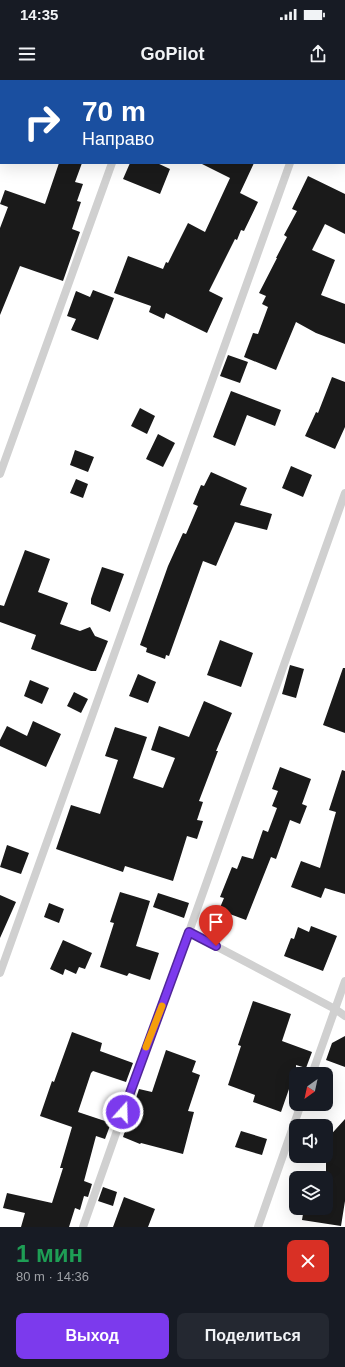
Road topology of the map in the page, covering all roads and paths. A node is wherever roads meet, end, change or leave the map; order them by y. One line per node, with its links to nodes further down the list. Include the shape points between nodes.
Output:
1 (112, 164): 3 (lane)
2 (290, 164): 6 (lane)
3 (0, 474)
4 (345, 493): 5 (lane)
5 (189, 932): 8 (lane); 12 (lane)
6 (0, 974)
7 (345, 981): 8 (lane)
8 (335, 1009): 9 (lane); 10 (lane)
9 (345, 1016)
10 (314, 1067)
11 (299, 1111): 13 (lane)
12 (82, 1227)
13 (258, 1227)

